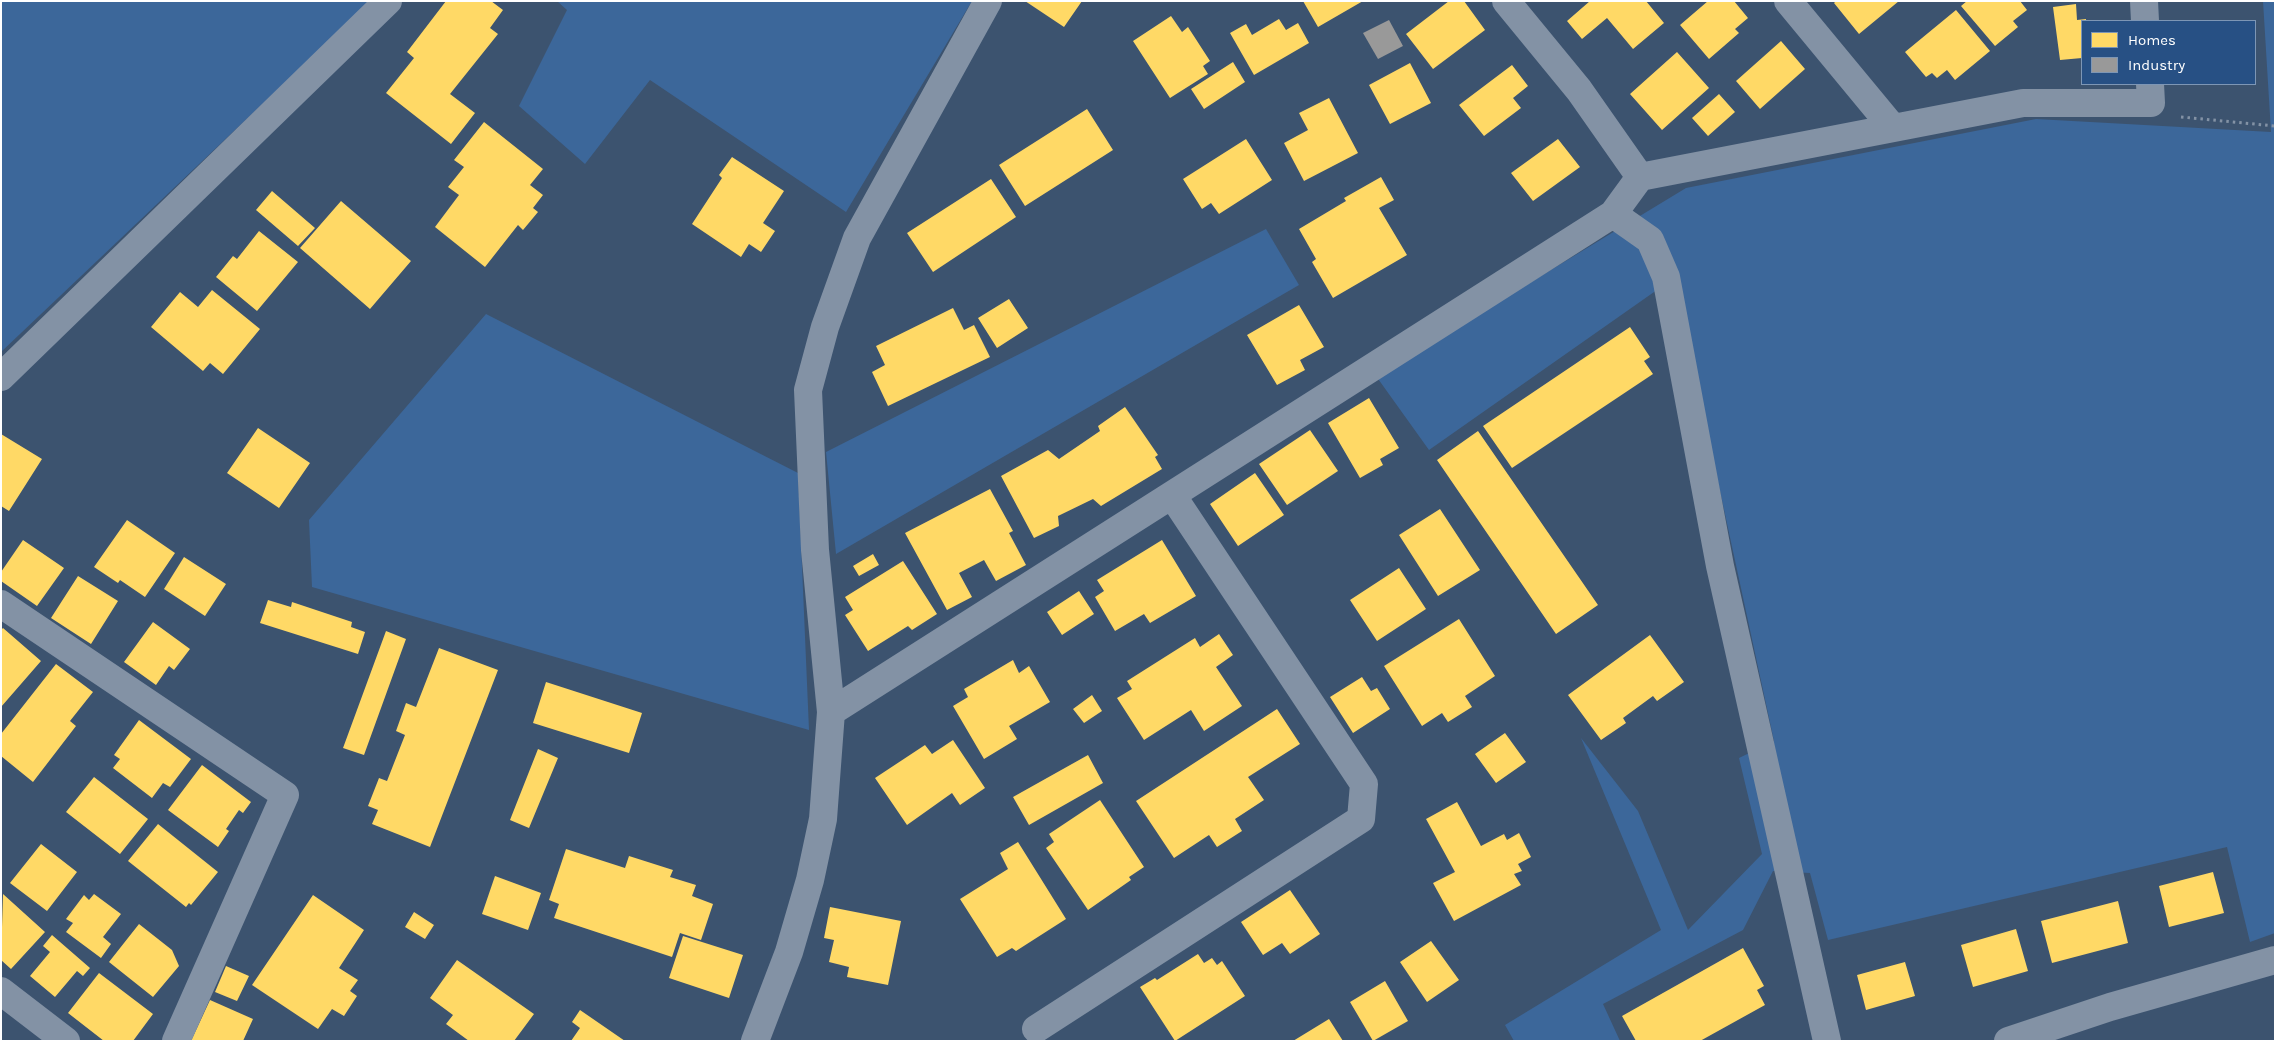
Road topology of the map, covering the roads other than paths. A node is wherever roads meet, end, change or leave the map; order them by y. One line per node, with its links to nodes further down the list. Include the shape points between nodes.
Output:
1 (388, 1): 11 (street)
2 (988, 1): 14 (street, via 857,238 825,327 808,390 815,550)
3 (1506, 1): 9 (street, via 1579,90)
4 (1788, 1): 8 (street)
5 (2144, 1): 6 (street)
6 (2145, 20)
7 (2150, 94): 8 (street, via 2023,103)
8 (1893, 128): 9 (street)
9 (1640, 177): 10 (street)
10 (1613, 214): 12 (street); 21 (street, via 1650,240 1666,277 1720,566)
11 (1, 377)
12 (1172, 495): 14 (street); 17 (street, via 1364,784 1361,819)
13 (1, 604): 19 (street, via 284,795)
14 (831, 712): 20 (street, via 823,819 810,880 789,952)
15 (2275, 960): 22 (street, via 2110,1007)
16 (1, 991): 18 (street)
17 (1036, 1029)
18 (66, 1041)
19 (176, 1041)
20 (755, 1041)
21 (1827, 1041)
22 (2008, 1041)

